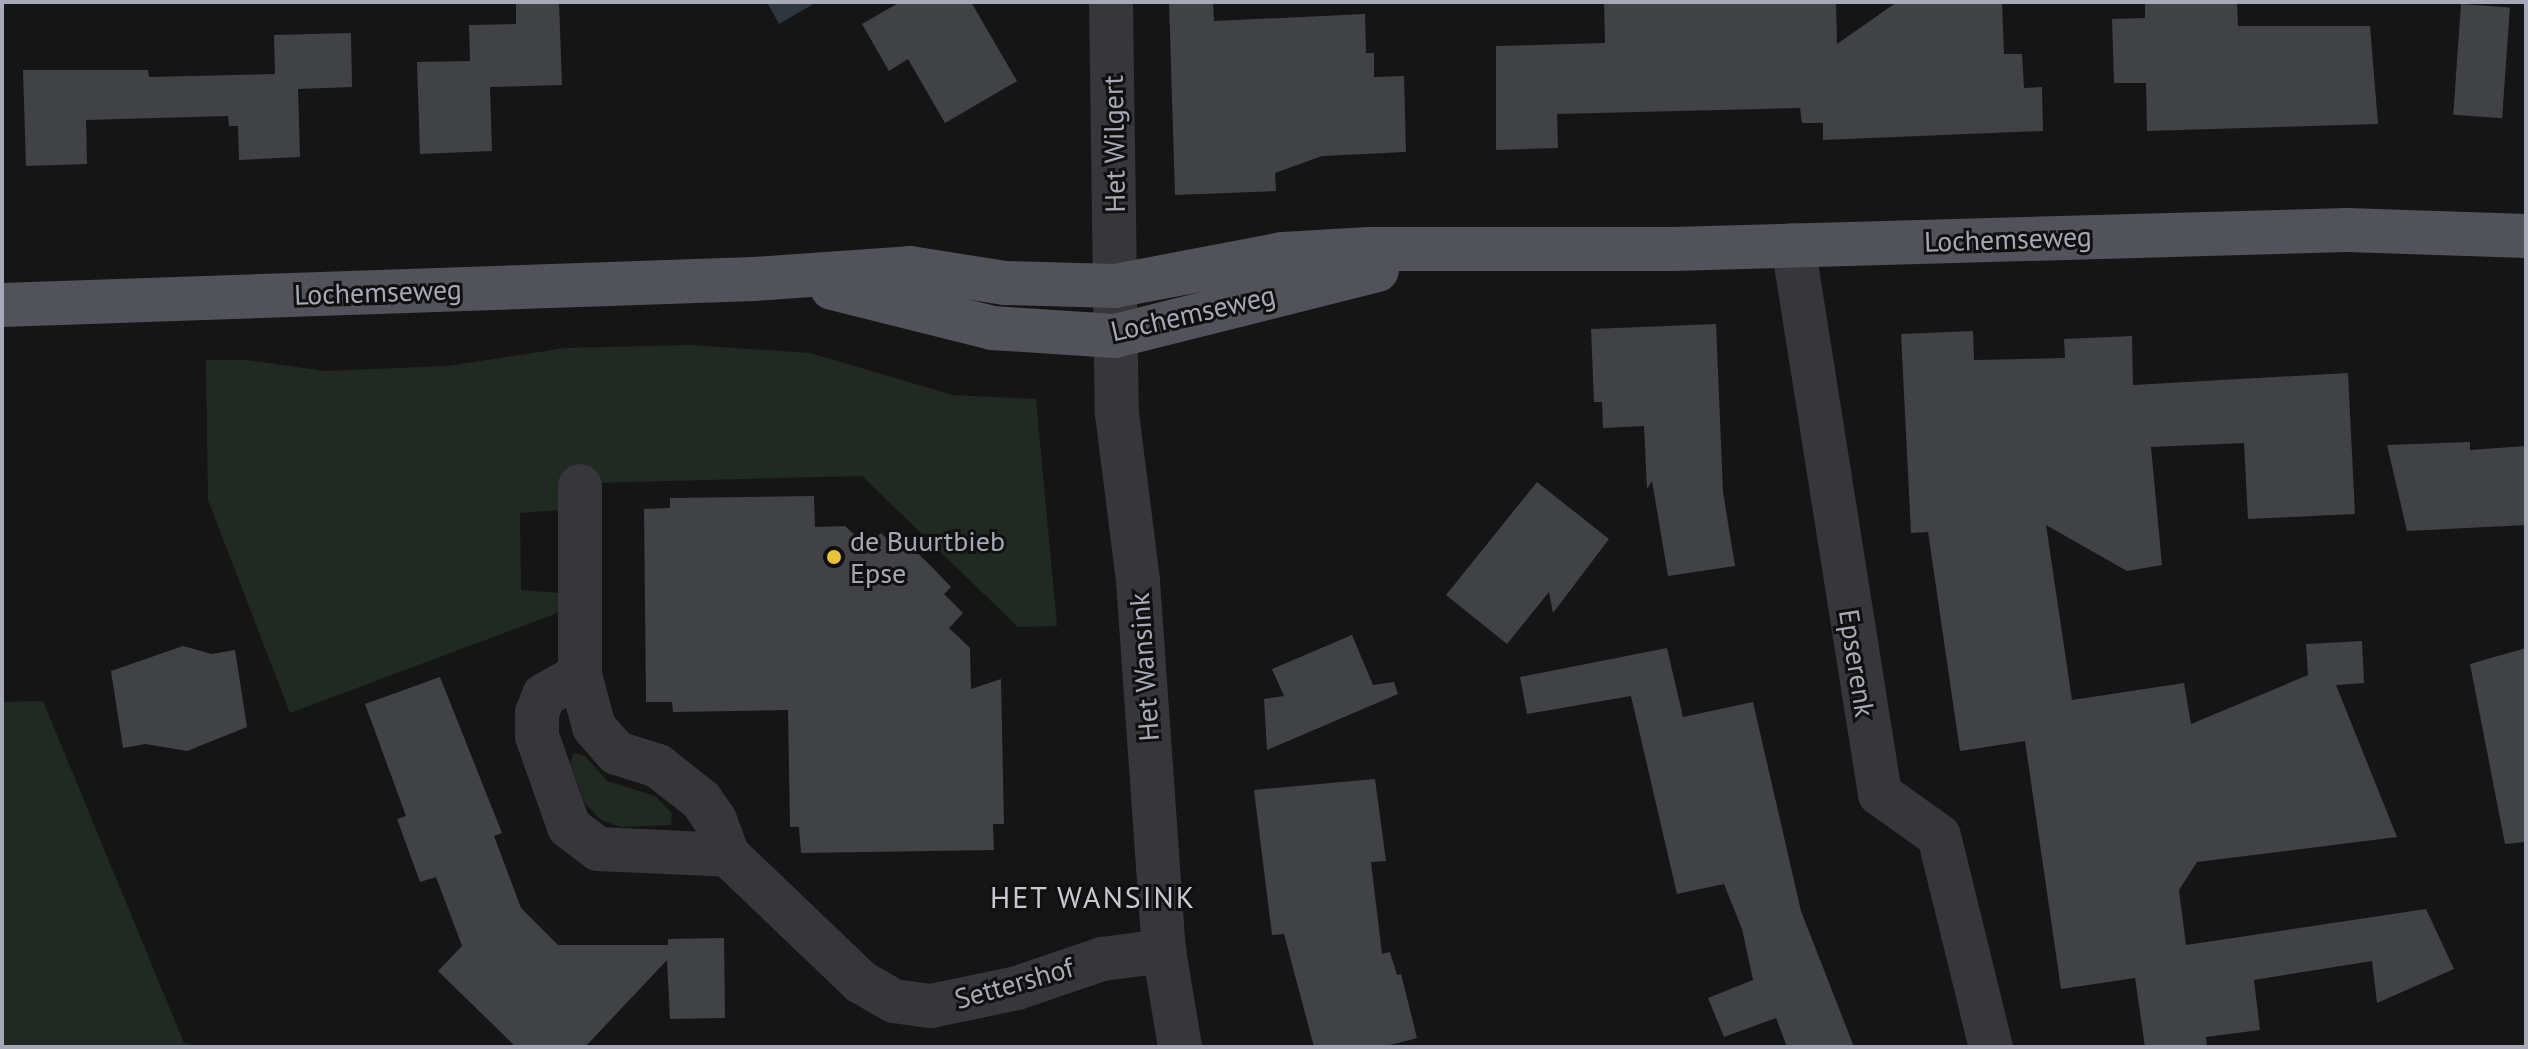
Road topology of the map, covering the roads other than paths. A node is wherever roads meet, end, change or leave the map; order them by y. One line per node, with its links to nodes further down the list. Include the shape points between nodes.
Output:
1 (1111, 2): 6 (street, Het Wilgert)
2 (2526, 236): 3 (main road, Lochemseweg, via 2347,230)
3 (1793, 245): 4 (main road, Lochemseweg); 14 (street, Epserenk, via 1880,794 1939,836)
4 (1489, 250): 6 (main road, Lochemseweg, via 1283,254); 8 (main road, Lochemseweg, via 1342,276 1241,308)
5 (754, 279): 6 (main road, Lochemseweg, via 910,268 1005,283); 7 (main road, Lochemseweg); 8 (main road, Lochemseweg, via 834,288 992,328)
6 (1115, 286): 8 (street, Het Wansink)
7 (2, 305)
8 (1115, 336): 12 (street, Het Wansink, via 1117,414 1138,581)
9 (580, 486): 10 (street, Settershof)
10 (580, 675): 11 (street, Settershof, via 584,704 607,745 671,774 701,800); 11 (street, via 544,695 537,713 537,736 569,827 598,849)
11 (728, 855): 12 (street, Settershof, via 861,982 894,1001 931,1006 1102,959)
12 (1164, 951): 13 (street, Het Wansink)
13 (1180, 1047)
14 (1991, 1047)

